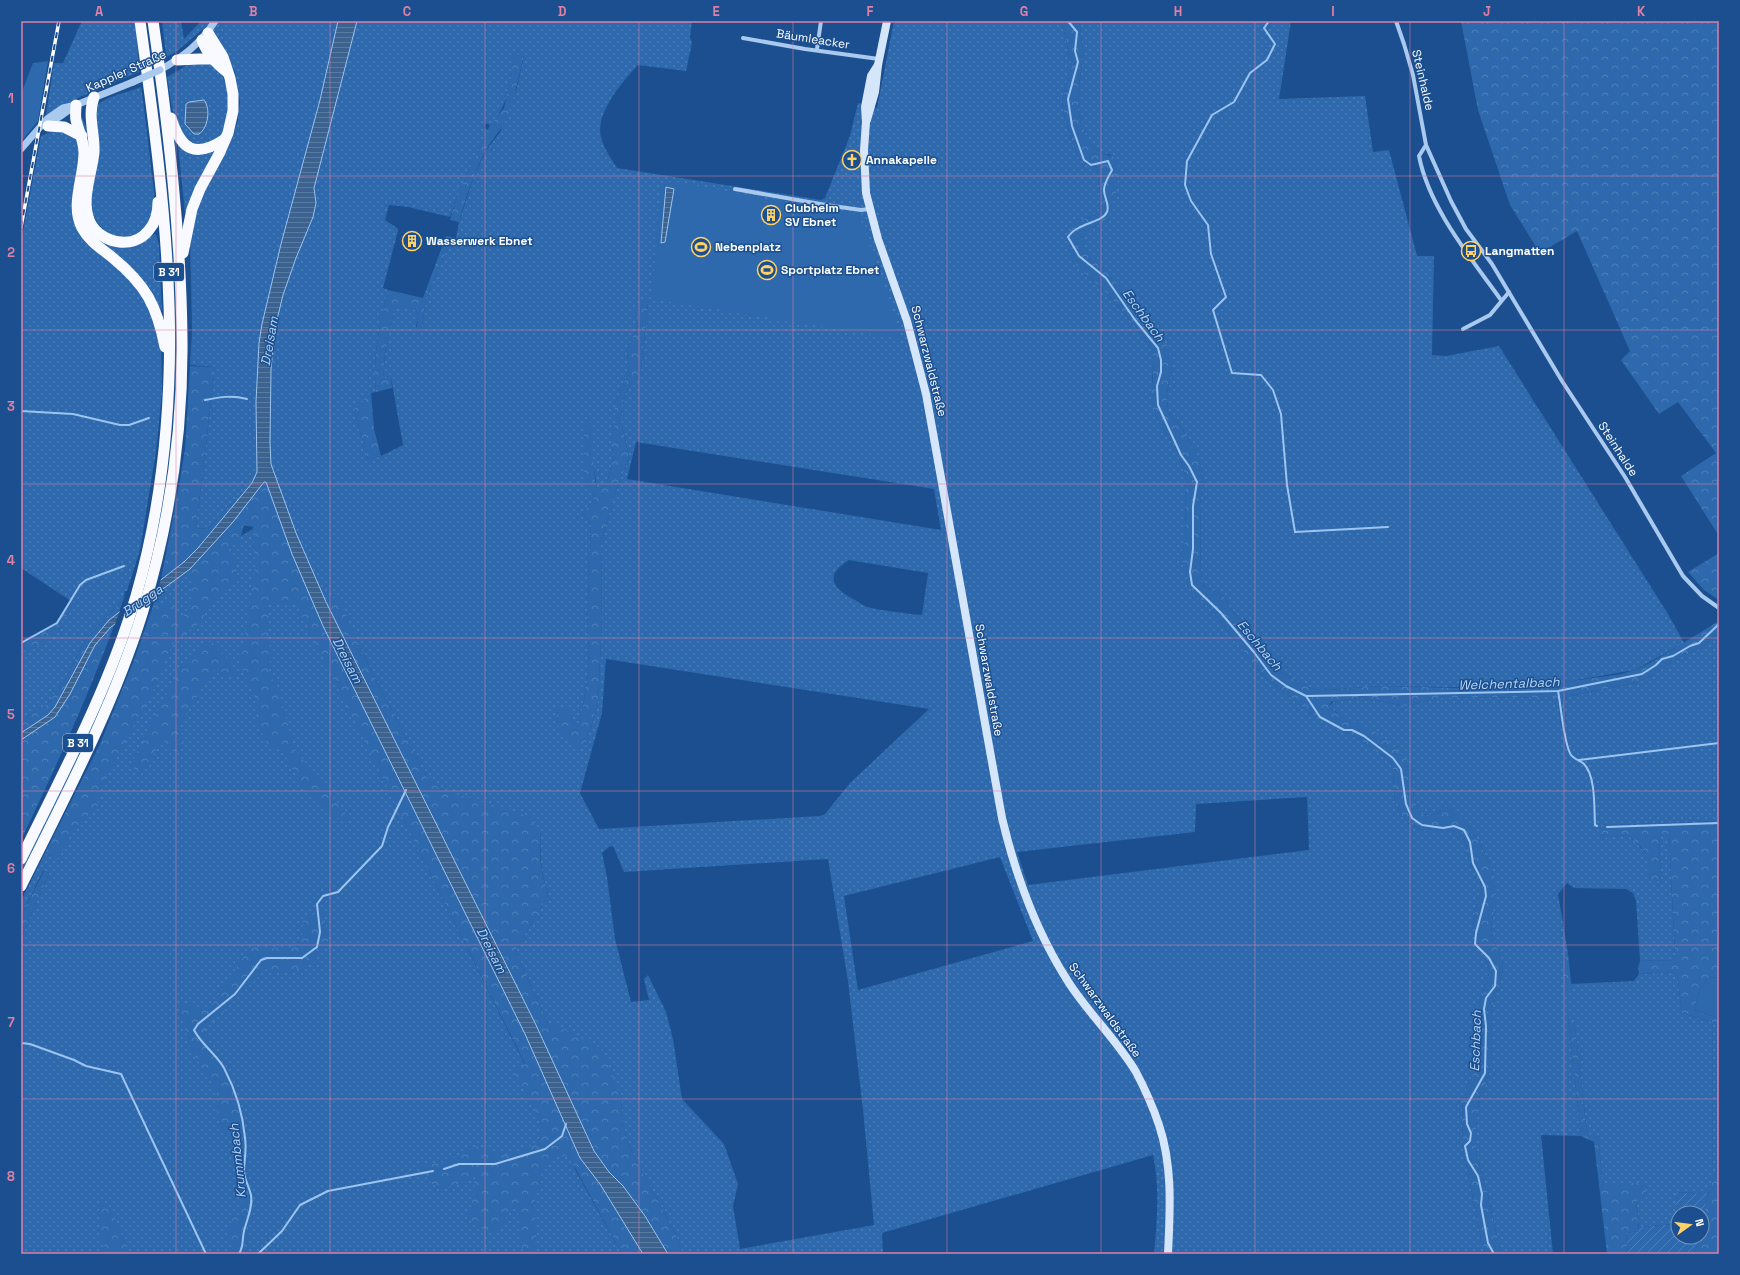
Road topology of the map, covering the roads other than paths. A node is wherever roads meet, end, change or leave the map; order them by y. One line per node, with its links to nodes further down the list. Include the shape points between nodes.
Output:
1 (140, 21): 23 (highway, B 31)
2 (153, 21): 14 (highway, B 31)
3 (216, 21): 7 (street, Kappler Straße)
4 (821, 21): 9 (street)
5 (888, 21): 12 (main road, Schwarzwaldstraße)
6 (1396, 21): 21 (street, Steinhalde, via 1412,75)
7 (205, 36): 10 (street, Kappler Straße); 11 (highway, via 205,48); 13 (highway, via 223,57)
8 (743, 38): 9 (street, Bäumleacker)
9 (817, 49): 12 (street, Bäumleacker)
10 (177, 60): 11 (highway); 15 (street, Kappler Straße, bridge)
11 (213, 60): 13 (highway)
12 (878, 62): 25 (main road, Schwarzwaldstraße, via 871,76 865,107 864,179)
13 (228, 73): 20 (highway, via 234,102 232,119)
14 (162, 90): 20 (highway, B 31, via 175,133 184,145 193,149 208,149); 26 (highway, B 31)
15 (94, 98): 16 (street, Kappler Straße); 18 (highway, via 90,111)
16 (76, 105): 17 (street, Kappler Straße); 18 (highway, via 83,112); 19 (highway, via 76,120)
17 (44, 126): 19 (highway, via 64,127); 22 (street, Kappler Straße)
18 (91, 128): 23 (highway, via 94,152 86,207 93,227 104,236 110,240 132,242 146,234 156,219)
19 (82, 136): 30 (highway, via 84,152 77,206 79,221 90,239 141,285 160,323)
20 (225, 139): 26 (highway, via 196,197)
21 (1426, 145): 27 (street, Steinhalde, via 1438,176 1466,229); 28 (street, Steinhalde, via 1419,156 1423,174 1445,219)
22 (21, 149)
23 (160, 175): 30 (highway, B 31, via 169,275)
24 (735, 189): 25 (street, via 826,205)
25 (869, 209): 34 (main road, Schwarzwaldstraße, via 905,316 926,394 1002,818 1014,868 1036,924 1051,953 1085,1007 1136,1072 1150,1100 1159,1126 1170,1176)
26 (180, 271): 33 (highway, B 31, via 182,341 179,412 161,546 126,660 103,716)
27 (1510, 292): 28 (street); 31 (street, Steinhalde, via 1683,576 1702,596)
28 (1501, 300): 29 (street, via 1490,315)
29 (1463, 329)
30 (170, 369): 32 (highway, B 31, via 160,479 139,582 93,711)
31 (1719, 608)
32 (21, 859)
33 (21, 886)
34 (1168, 1254)

